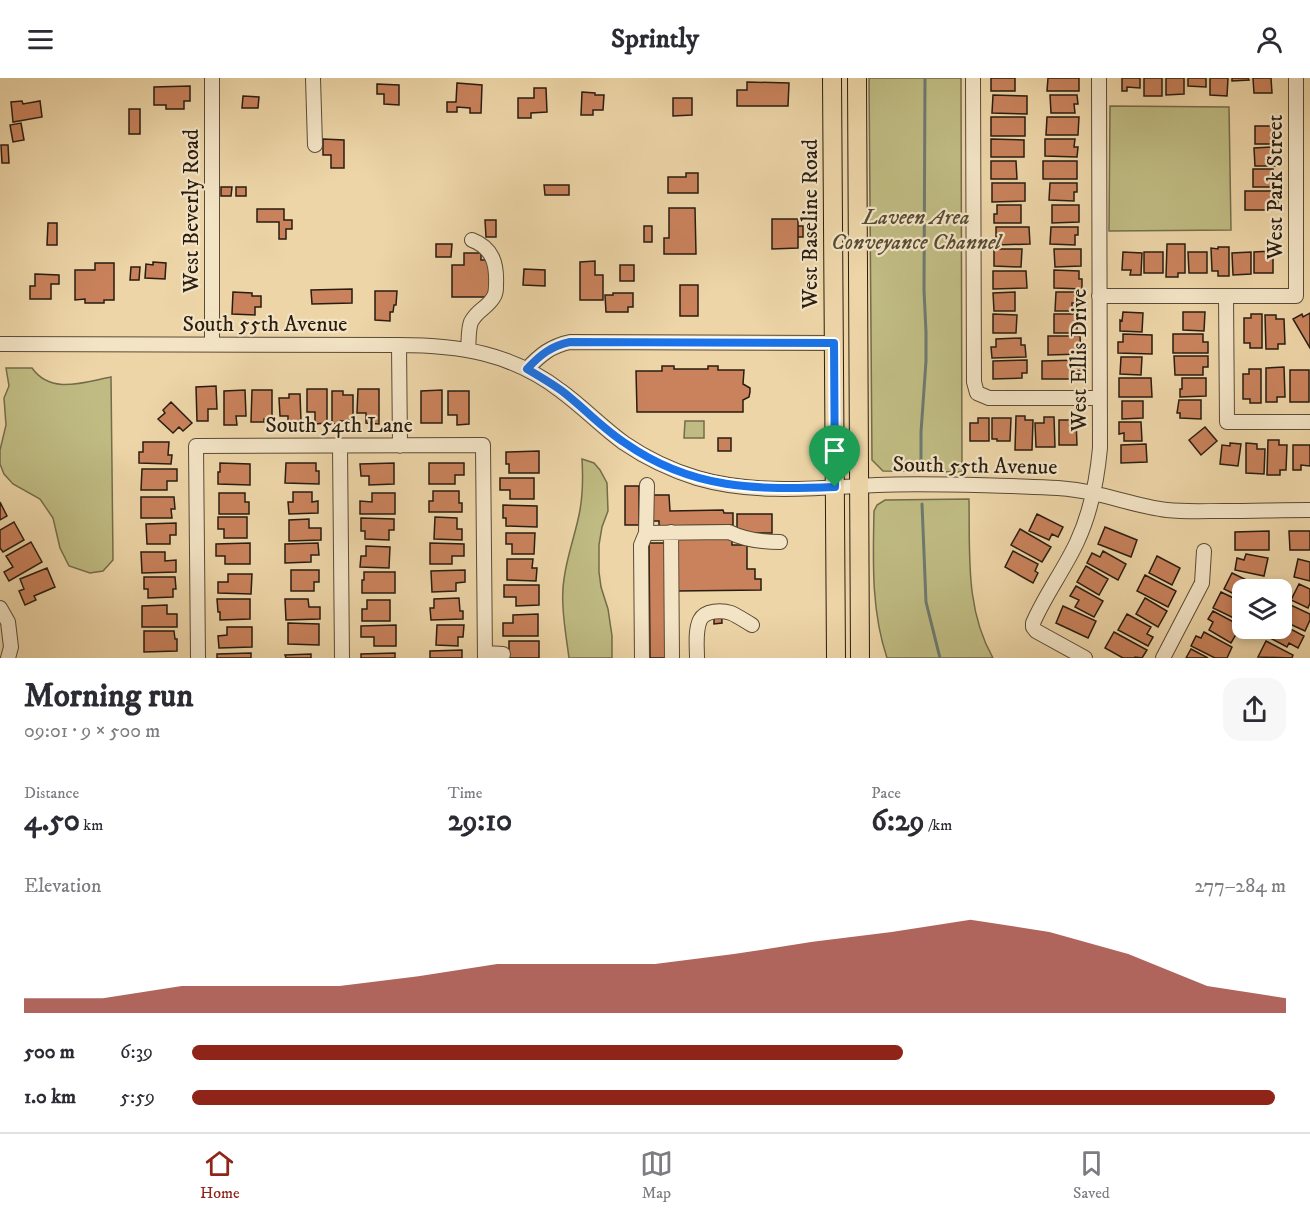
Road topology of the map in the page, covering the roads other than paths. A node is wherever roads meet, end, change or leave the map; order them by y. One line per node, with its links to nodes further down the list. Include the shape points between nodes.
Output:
1 (212, 78): 15 (street, West Beverly Road)
2 (313, 78): 8 (street)
3 (832, 78): 13 (main road, West Baseline Road)
4 (857, 78): 24 (main road, West Baseline Road)
5 (973, 78): 19 (street, via 977,393 989,398)
6 (1099, 78): 11 (street, West Ellis Drive)
7 (1296, 78): 9 (street, West Park Street)
8 (315, 145)
9 (1303, 168): 12 (street, West Park Street, via 1296,296)
10 (472, 240): 17 (street, via 483,244 497,268 495,294 473,319)
11 (1099, 296): 12 (street); 19 (street, West Ellis Drive)
12 (1226, 296): 20 (street, via 1227,422)
13 (834, 343): 18 (street, via 570,342 545,351); 25 (main road, West Baseline Road)
14 (0, 344): 15 (street, South 55th Avenue)
15 (212, 344): 16 (street, South 55th Avenue)
16 (399, 345): 17 (street, South 55th Avenue); 22 (street)
17 (468, 350): 18 (street, South 55th Avenue)
18 (527, 369): 25 (street, South 55th Avenue, via 644,456 695,478 768,488)
19 (1100, 398): 26 (street, West Ellis Drive)
20 (1310, 422)
21 (340, 446): 22 (street, South 54th Lane); 37 (street, South 54th Lane, via 196,446); 38 (street)
22 (400, 446): 35 (street, South 54th Lane, via 483,446)
23 (647, 485): 29 (street)
24 (858, 486): 25 (street, South 55th Avenue); 26 (street, South 55th Avenue, via 1035,487); 43 (main road, West Baseline Road)
25 (835, 487): 42 (main road, West Baseline Road)
26 (1095, 493): 27 (street, South 55th Avenue, via 1168,510); 44 (street, West Ellis Drive, via 1077,542 1033,627)
27 (1310, 510)
28 (671, 532): 29 (street); 30 (street, via 729,532 761,542); 40 (street)
29 (646, 533): 39 (street, via 641,545)
30 (780, 542)
31 (1204, 552): 45 (street, via 1202,583)
32 (0, 608): 36 (street, via 8,622)
33 (752, 625): 41 (street, via 726,612 709,612 701,618 697,632)
34 (503, 654): 35 (street)
35 (485, 655)
36 (8, 658)
37 (198, 658)
38 (342, 658)
39 (642, 658)
40 (672, 658)
41 (697, 658)
42 (836, 658)
43 (860, 658)
44 (1085, 658)
45 (1163, 658)

